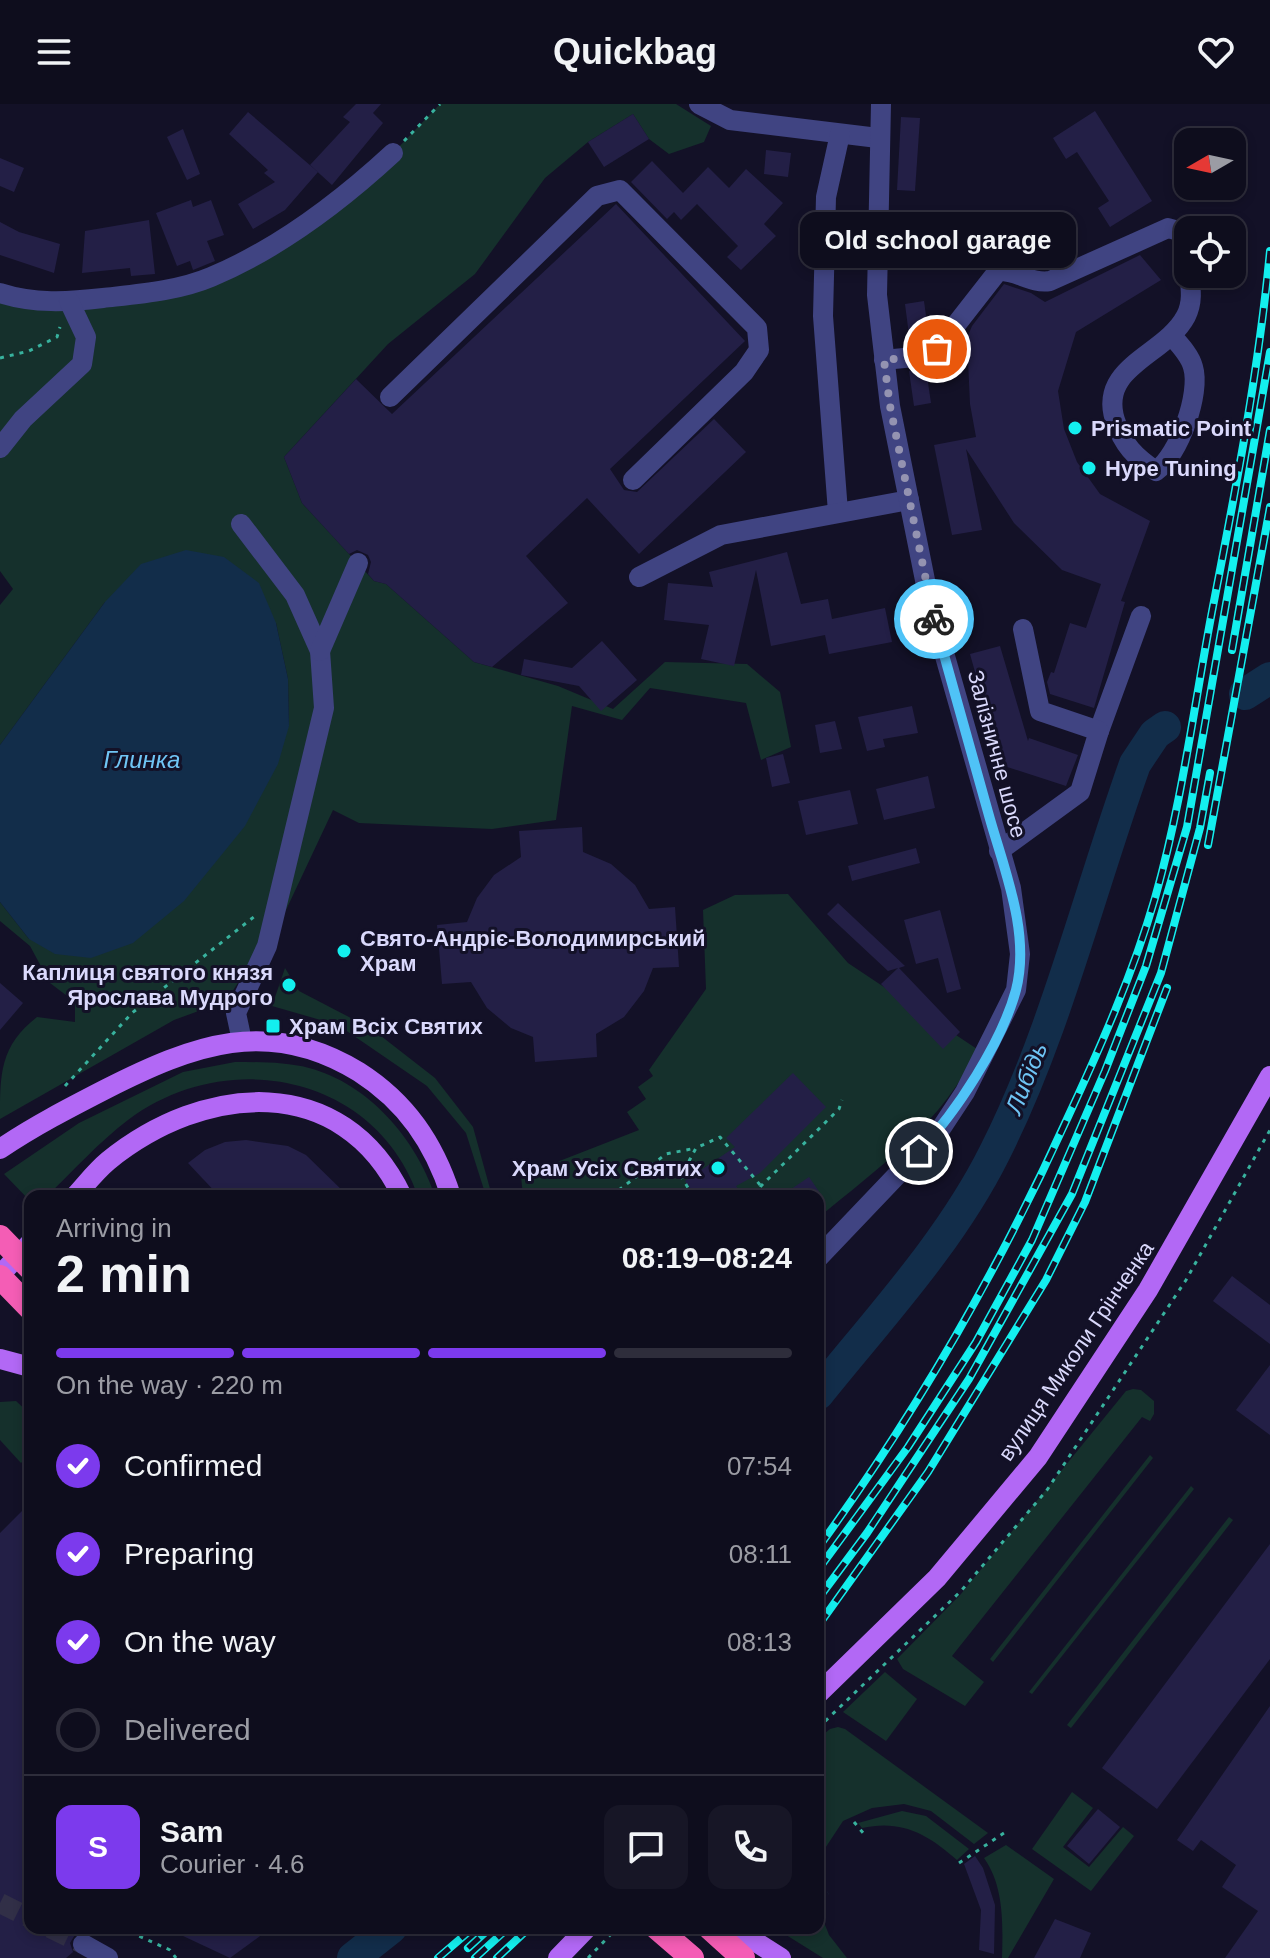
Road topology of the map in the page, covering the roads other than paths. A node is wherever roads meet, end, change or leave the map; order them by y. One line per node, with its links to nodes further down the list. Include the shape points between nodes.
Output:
1 (699, 104): 3 (street, via 730,120)
2 (881, 104): 4 (street, Залізничне шосе)
3 (840, 134): 4 (street); 16 (street, via 826,197 823,316)
4 (878, 138): 11 (street, Залізничне шосе, via 877,295)
5 (393, 153): 9 (street, via 303,226 210,278 148,293)
6 (1174, 230): 11 (street, via 1050,281 1037,283 1015,272 998,271 937,349 924,356)
7 (1189, 288): 10 (street, via 1190,306)
8 (0, 293): 9 (street, via 27,302)
9 (69, 301): 13 (street, via 86,337 82,364)
10 (1171, 335): 10 (street, via 1132,365 1112,390 1111,408 1120,437 1134,457 1156,471 1169,462 1183,435 1194,375 1186,353)
11 (884, 360): 15 (street, Залізничне шосе)
12 (390, 397): 14 (street, via 597,196 620,190 757,328 759,350 744,372)
13 (0, 448)
14 (633, 480)
15 (909, 500): 16 (street); 24 (street, Залізничне шосе, via 929,600)
16 (838, 512): 19 (street, via 721,535)
17 (241, 524): 22 (street, via 295,595)
18 (358, 563): 22 (street)
19 (639, 577)
20 (1141, 616): 23 (street)
21 (1023, 629): 23 (street, via 1040,711)
22 (320, 651): 25 (street, via 324,708 267,946 236,1013)
23 (1099, 731): 24 (street, via 1080,792)
24 (999, 851): 33 (street, Залізничне шосе, via 1011,888 1020,954 1016,990 1003,1021 940,1130)
25 (242, 1041): 27 (main road, via 188,1050 40,1123); 30 (main road, via 311,1048 379,1085 428,1140)
26 (1270, 1076): 39 (main road, вулиця Миколи Грінченка, via 1148,1290 1038,1457 937,1578)
27 (0, 1149)
28 (81, 1190): 29 (main road, via 107,1162 167,1124 231,1103 265,1100 296,1104 350,1131 392,1175)
29 (399, 1190)
30 (449, 1190)
31 (0, 1237): 34 (highway, bridge)
32 (24, 1250): 35 (main road)
33 (824, 1252)
34 (24, 1262)
35 (0, 1276): 36 (highway)
36 (24, 1302)
37 (0, 1359): 38 (main road)
38 (24, 1365)
39 (824, 1688)
40 (581, 1934): 47 (main road)
41 (664, 1934): 45 (highway)
42 (717, 1934): 48 (highway)
43 (740, 1934): 49 (main road)
44 (84, 1949): 46 (street)
45 (691, 1957)
46 (108, 1958)
47 (558, 1958)
48 (743, 1958)
49 (781, 1958)

